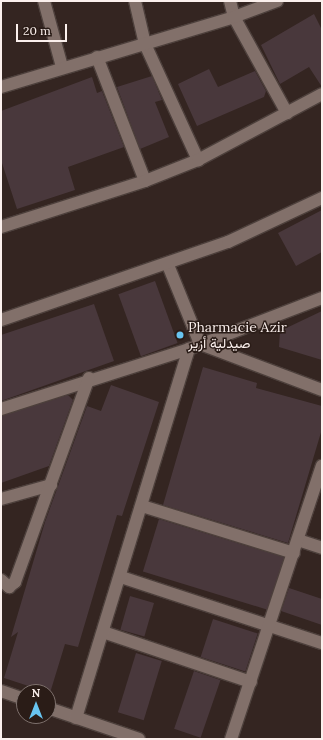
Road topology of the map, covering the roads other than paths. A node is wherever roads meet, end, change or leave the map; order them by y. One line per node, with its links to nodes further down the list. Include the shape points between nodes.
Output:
1 (44, 1): 8 (street)
2 (135, 1): 6 (street)
3 (230, 1): 5 (street)
4 (276, 1): 5 (street)
5 (234, 17): 6 (street); 11 (street)
6 (145, 44): 7 (street); 12 (street)
7 (97, 57): 8 (street); 13 (street)
8 (62, 67): 9 (street)
9 (1, 87)
10 (322, 94): 11 (street)
11 (287, 113): 12 (street)
12 (198, 160): 13 (street)
13 (145, 181): 15 (street)
14 (322, 198): 16 (street, via 258,231)
15 (1, 227)
16 (168, 265): 18 (street); 19 (street)
17 (322, 298): 19 (street)
18 (1, 320)
19 (194, 347): 20 (street); 21 (street); 26 (street)
20 (89, 378): 22 (street); 24 (street)
21 (322, 390)
22 (1, 408)
23 (322, 466): 27 (street)
24 (51, 485): 25 (street); 31 (street, via 15,582 9,587)
25 (1, 499)
26 (142, 506): 29 (street); 30 (street)
27 (298, 540): 28 (street); 29 (street)
28 (322, 548)
29 (294, 553): 32 (street)
30 (121, 577): 32 (street); 33 (street)
31 (1, 580)
32 (270, 627): 34 (street); 35 (street)
33 (103, 632): 35 (street); 39 (street)
34 (322, 643)
35 (251, 682): 41 (street)
36 (1, 691): 37 (street)
37 (16, 696)
38 (56, 711): 39 (street)
39 (76, 718): 40 (street)
40 (139, 739)
41 (231, 739)

